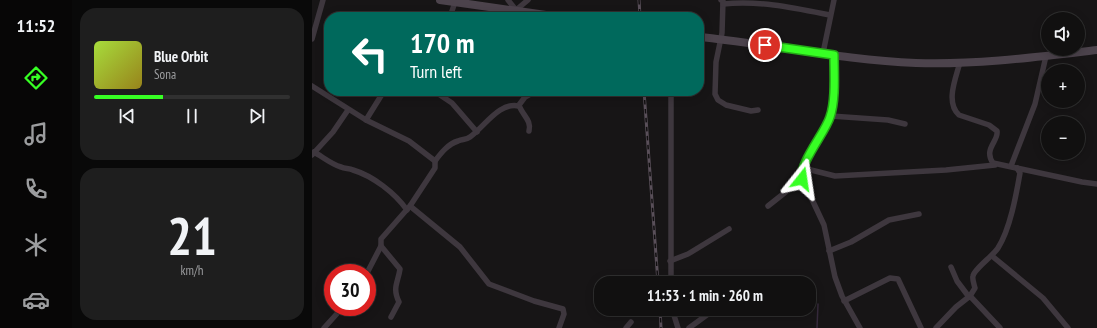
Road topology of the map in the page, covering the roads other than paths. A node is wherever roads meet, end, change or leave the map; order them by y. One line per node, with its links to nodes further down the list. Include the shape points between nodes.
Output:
1 (323, 0): 15 (street)
2 (440, 0): 6 (main road)
3 (508, 0): 8 (street)
4 (528, 0): 8 (street)
5 (834, 0): 13 (street)
6 (455, 2): 9 (street); 10 (main road)
7 (722, 2): 13 (street, via 762,3); 16 (street)
8 (516, 10): 11 (main road); 12 (main road)
9 (452, 12)
10 (498, 12)
11 (507, 12)
12 (529, 12)
13 (830, 15): 19 (street)
14 (704, 37): 16 (main road)
15 (312, 39)
16 (721, 39): 19 (main road); 32 (street, via 716,62 716,96 726,105 751,111)
17 (1097, 50): 18 (main road)
18 (1085, 51)
19 (823, 53): 20 (main road)
20 (834, 55): 22 (main road, via 914,63); 33 (street)
21 (1046, 56): 22 (main road); 41 (street, via 1035,104)
22 (960, 62): 40 (street, via 952,103 959,115 989,125 997,131 990,158)
23 (312, 86): 24 (street)
24 (324, 93)
25 (329, 96): 31 (street)
26 (381, 96): 34 (street)
27 (442, 96): 37 (street, via 452,103)
28 (527, 96): 30 (street)
29 (671, 96): 52 (street)
30 (519, 106): 36 (street, via 528,120); 37 (street, via 513,105 501,110)
31 (348, 110): 34 (street); 38 (street, via 333,132)
32 (758, 110)
33 (831, 116): 35 (street, via 888,120); 42 (street)
34 (366, 120): 39 (street, via 409,141)
35 (905, 124)
36 (529, 131)
37 (477, 132): 39 (street, via 467,140 454,143)
38 (313, 153): 46 (street, via 376,181)
39 (435, 161): 46 (street, via 435,168)
40 (995, 165): 41 (street); 42 (street, via 835,176)
41 (1011, 166): 44 (street); 51 (street, via 1019,169 1020,173 1014,208 999,247)
42 (803, 168): 43 (street)
43 (802, 179): 45 (street); 50 (street, via 824,225)
44 (1097, 184)
45 (768, 206)
46 (409, 208): 49 (street, via 381,239); 65 (street, via 460,247 489,284 563,309 564,314)
47 (919, 214): 50 (street, via 889,220 851,242)
48 (729, 229): 52 (street, via 688,254)
49 (381, 246): 53 (street); 62 (street, via 400,269 395,284 399,302)
50 (829, 251): 57 (street)
51 (992, 256): 56 (street, via 974,273 975,288); 74 (street, via 1043,298)
52 (670, 261): 55 (street)
53 (372, 264)
54 (951, 267): 56 (street, via 956,281)
55 (671, 276)
56 (969, 296): 72 (street); 73 (street)
57 (844, 300): 70 (street); 71 (street, via 890,278 896,278)
58 (335, 316): 64 (street)
59 (673, 316): 67 (street)
60 (674, 316): 68 (street)
61 (706, 316): 69 (street)
62 (390, 317)
63 (631, 322): 66 (street)
64 (324, 328)
65 (559, 328)
66 (626, 328)
67 (674, 328)
68 (678, 328)
69 (690, 328)
70 (860, 328)
71 (921, 328)
72 (936, 328)
73 (1000, 328)
74 (1068, 328)

